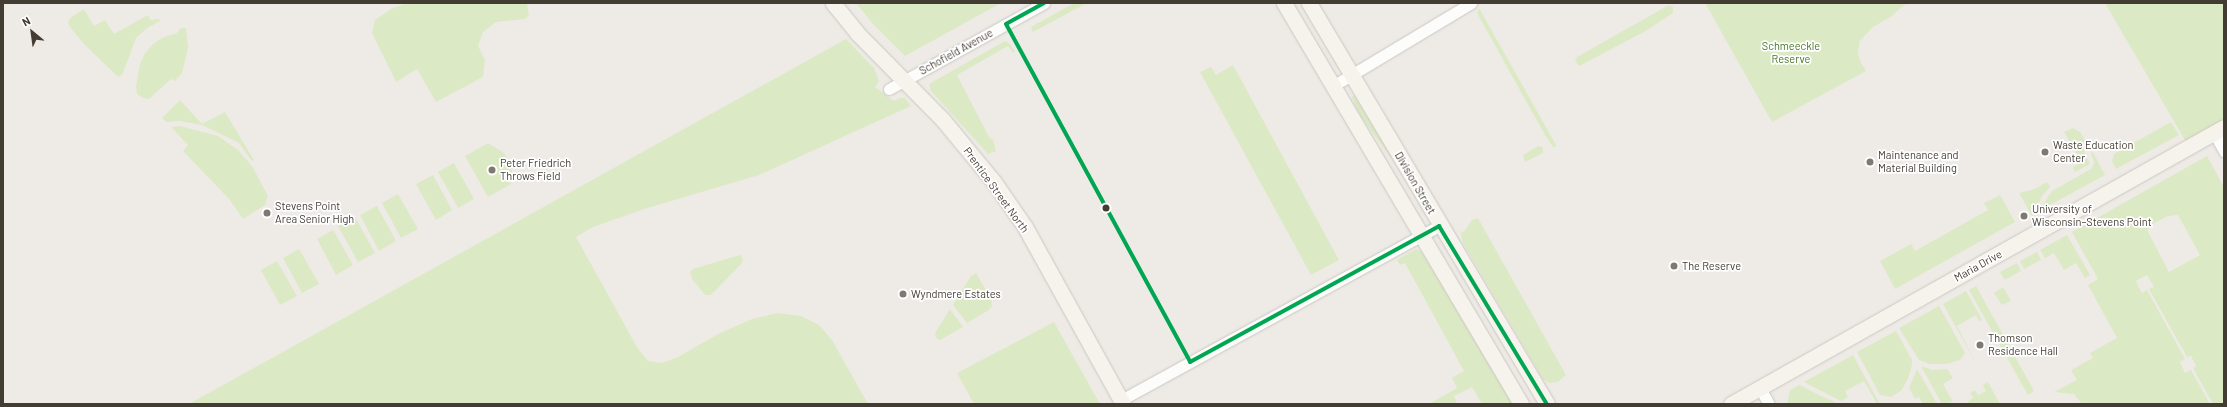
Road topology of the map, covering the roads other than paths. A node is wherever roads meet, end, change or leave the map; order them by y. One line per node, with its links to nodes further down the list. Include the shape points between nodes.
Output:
1 (833, 3): 7 (street, Prentice Street North, via 857,33)
2 (1044, 3): 7 (street, Schofield Avenue)
3 (1284, 3): 8 (street, Division Street)
4 (1309, 3): 6 (street, Division Street)
5 (1470, 3): 6 (street)
6 (1351, 75): 8 (street); 12 (street, Division Street)
7 (904, 80): 9 (street, Schofield Avenue); 15 (street, Prentice Street North, via 961,141 1010,204)
8 (1333, 86): 13 (street, Division Street)
9 (889, 90)
10 (2219, 130): 11 (street); 14 (street, Maria Drive)
11 (2224, 151)
12 (1439, 226): 13 (street); 17 (street, Division Street)
13 (1422, 235): 15 (street); 16 (street, Division Street)
14 (1760, 388): 18 (street, Maria Drive); 19 (street)
15 (1122, 402)
16 (1521, 404)
17 (1547, 404)
18 (1731, 404)
19 (1769, 404)

